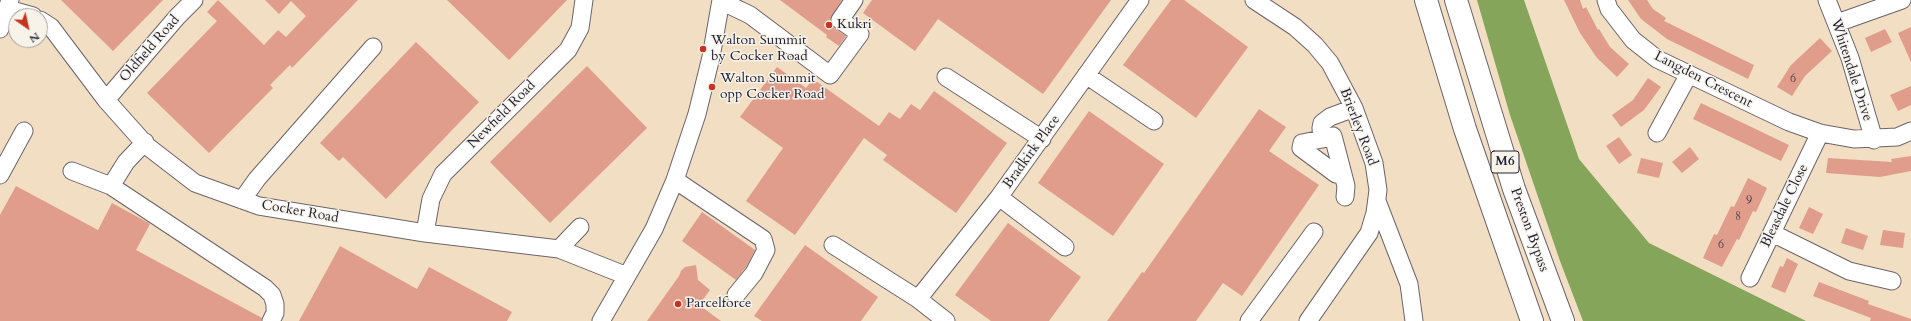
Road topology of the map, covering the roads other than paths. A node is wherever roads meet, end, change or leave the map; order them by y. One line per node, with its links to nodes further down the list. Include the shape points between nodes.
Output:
1 (194, 0): 20 (street, Oldfield Road, via 177,16)
2 (584, 0): 42 (street, Newfield Road, via 580,28 568,50 443,174 431,199)
3 (854, 0): 11 (street, via 840,20 860,34 830,75 750,15)
4 (1140, 0): 18 (street, Bradkirk Place)
5 (1254, 0): 21 (street, Brierley Road, via 1295,27 1315,44 1330,62)
6 (1426, 0): 58 (highway, Preston Bypass / M6, via 1469,143)
7 (1456, 0): 59 (highway, Preston Bypass / M6, via 1514,189)
8 (1606, 0): 17 (street, Langden Crescent, via 1609,9 1633,40 1657,59)
9 (1827, 0): 13 (street, Whitendale Drive)
10 (1902, 0): 13 (street)
11 (721, 1): 34 (street, via 697,114)
12 (9, 4): 15 (street)
13 (1837, 23): 29 (street, Whitendale Drive)
14 (48, 25): 20 (street, Cocker Road)
15 (0, 29)
16 (373, 47): 38 (street, via 267,167)
17 (1689, 74): 25 (street); 26 (street, Langden Crescent, via 1782,119)
18 (1086, 75): 22 (street); 28 (street, Bradkirk Place)
19 (946, 77): 28 (street)
20 (106, 100): 30 (street, Cocker Road)
21 (1354, 108): 27 (street, via 1330,117 1322,123); 39 (street, Brierley Road, via 1374,164 1378,190)
22 (1154, 121)
23 (24, 131): 32 (street)
24 (1911, 131): 29 (street, Langden Crescent, via 1897,137)
25 (1657, 133)
26 (1820, 133): 29 (street, Langden Crescent, via 1854,140); 43 (street, Bleasdale Close)
27 (1322, 138): 33 (street, via 1333,136); 33 (street, via 1302,143 1301,148 1336,174)
28 (1042, 139): 36 (street, Bradkirk Place)
29 (1874, 140)
30 (145, 142): 35 (street, via 126,162); 38 (street, Cocker Road, via 196,183)
31 (72, 171): 35 (street)
32 (0, 175)
33 (1343, 175): 37 (street)
34 (675, 180): 47 (street, via 654,229); 50 (street, via 763,239 766,250 754,273)
35 (111, 186): 52 (street, via 265,288 272,295 275,304 275,313)
36 (1000, 197): 45 (street); 51 (street, Bradkirk Place)
37 (1345, 197)
38 (242, 200): 42 (street, Cocker Road, via 259,206)
39 (1376, 201): 56 (street, Brierley Road, via 1368,233); 57 (street, via 1409,284)
40 (580, 227): 46 (street)
41 (1314, 232): 55 (street)
42 (425, 233): 46 (street, Cocker Road)
43 (1772, 233): 48 (street, Bleasdale Close); 49 (street, via 1849,271)
44 (833, 245): 51 (street)
45 (1065, 247)
46 (560, 249): 47 (street, Cocker Road)
47 (627, 276): 53 (street)
48 (1750, 278)
49 (1892, 281)
50 (736, 295)
51 (918, 299): 54 (street)
52 (271, 321)
53 (601, 321)
54 (946, 321)
55 (1249, 321)
56 (1308, 321)
57 (1414, 321)
58 (1532, 321)
59 (1563, 321)

